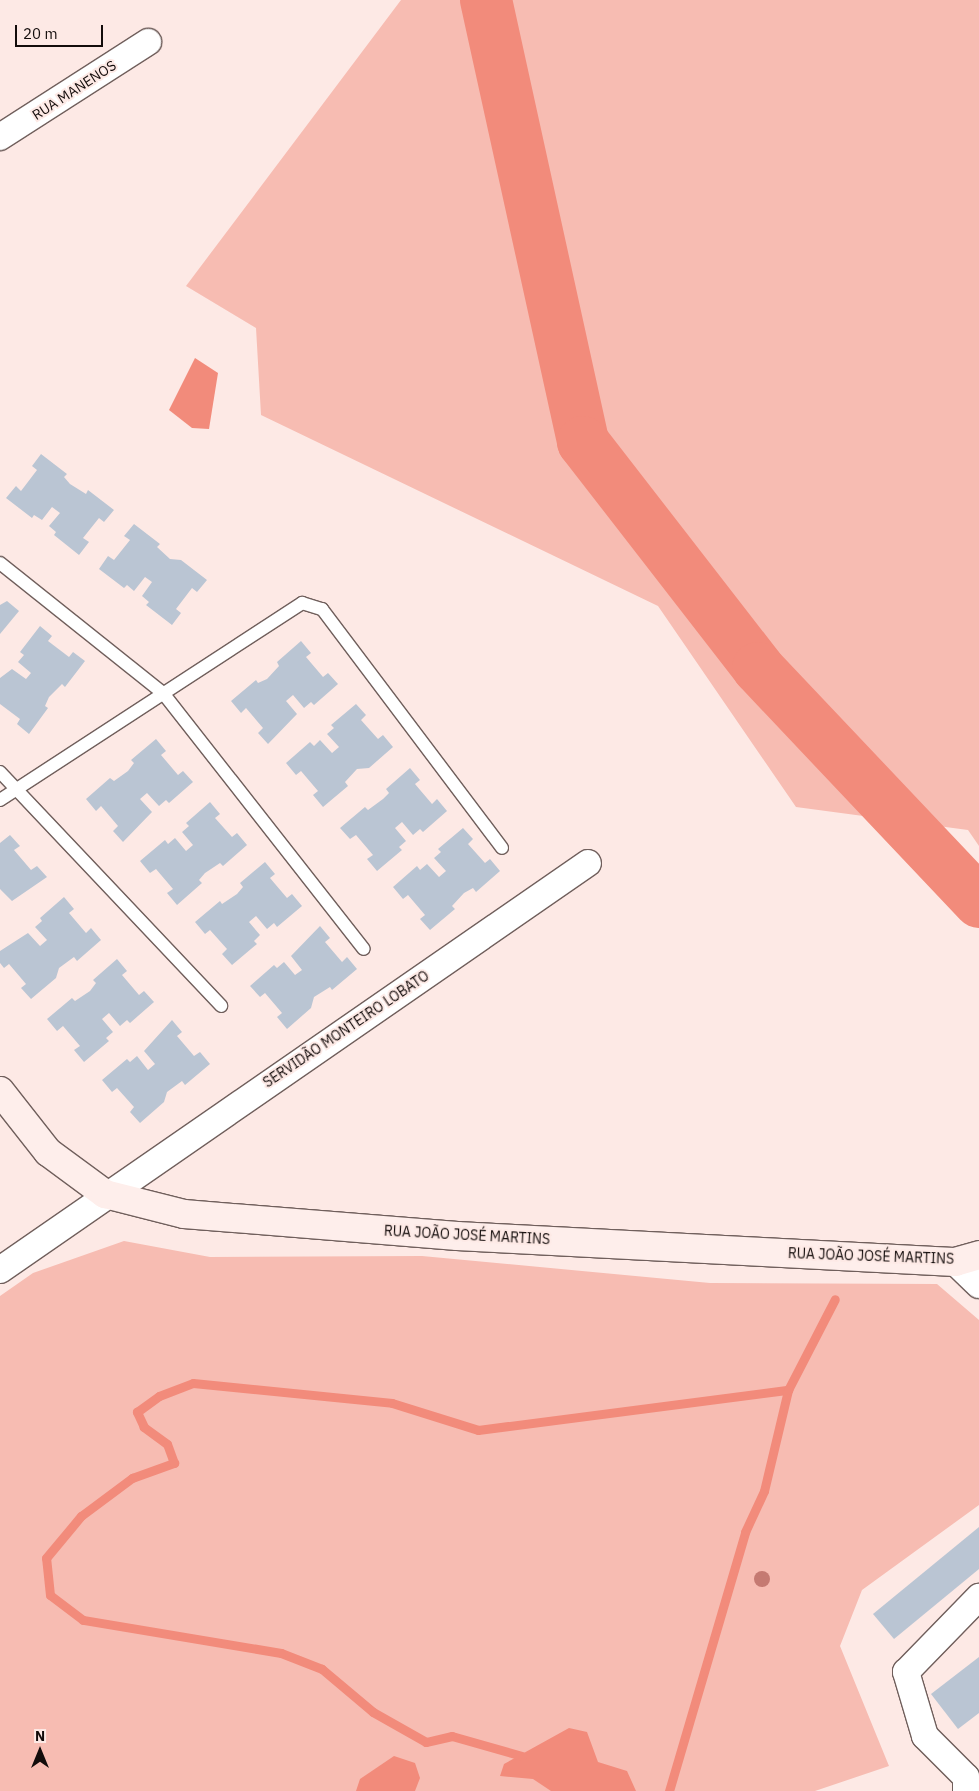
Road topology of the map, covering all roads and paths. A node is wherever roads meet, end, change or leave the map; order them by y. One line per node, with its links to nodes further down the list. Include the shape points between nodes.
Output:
1 (148, 42): 2 (street, RUA MANENOS)
2 (0, 137)
3 (0, 563): 4 (lane)
4 (163, 693): 6 (lane); 8 (lane, via 283,612 302,603 322,609); 10 (lane)
5 (0, 772): 6 (lane)
6 (19, 788): 7 (lane); 11 (lane)
7 (0, 800)
8 (502, 848)
9 (588, 863): 13 (street, SERVIDÃO MONTEIRO LOBATO)
10 (364, 949)
11 (221, 1006)
12 (0, 1091): 13 (main road, RUA JOÃO JOSÉ MARTINS, via 48,1152)
13 (105, 1194): 14 (main road, RUA JOÃO JOSÉ MARTINS, via 222,1218); 15 (street, SERVIDÃO MONTEIRO LOBATO)
14 (967, 1259): 16 (street)
15 (0, 1270)
16 (979, 1285)
17 (979, 1597): 18 (street, via 906,1672 925,1736 966,1777)
18 (966, 1791)

